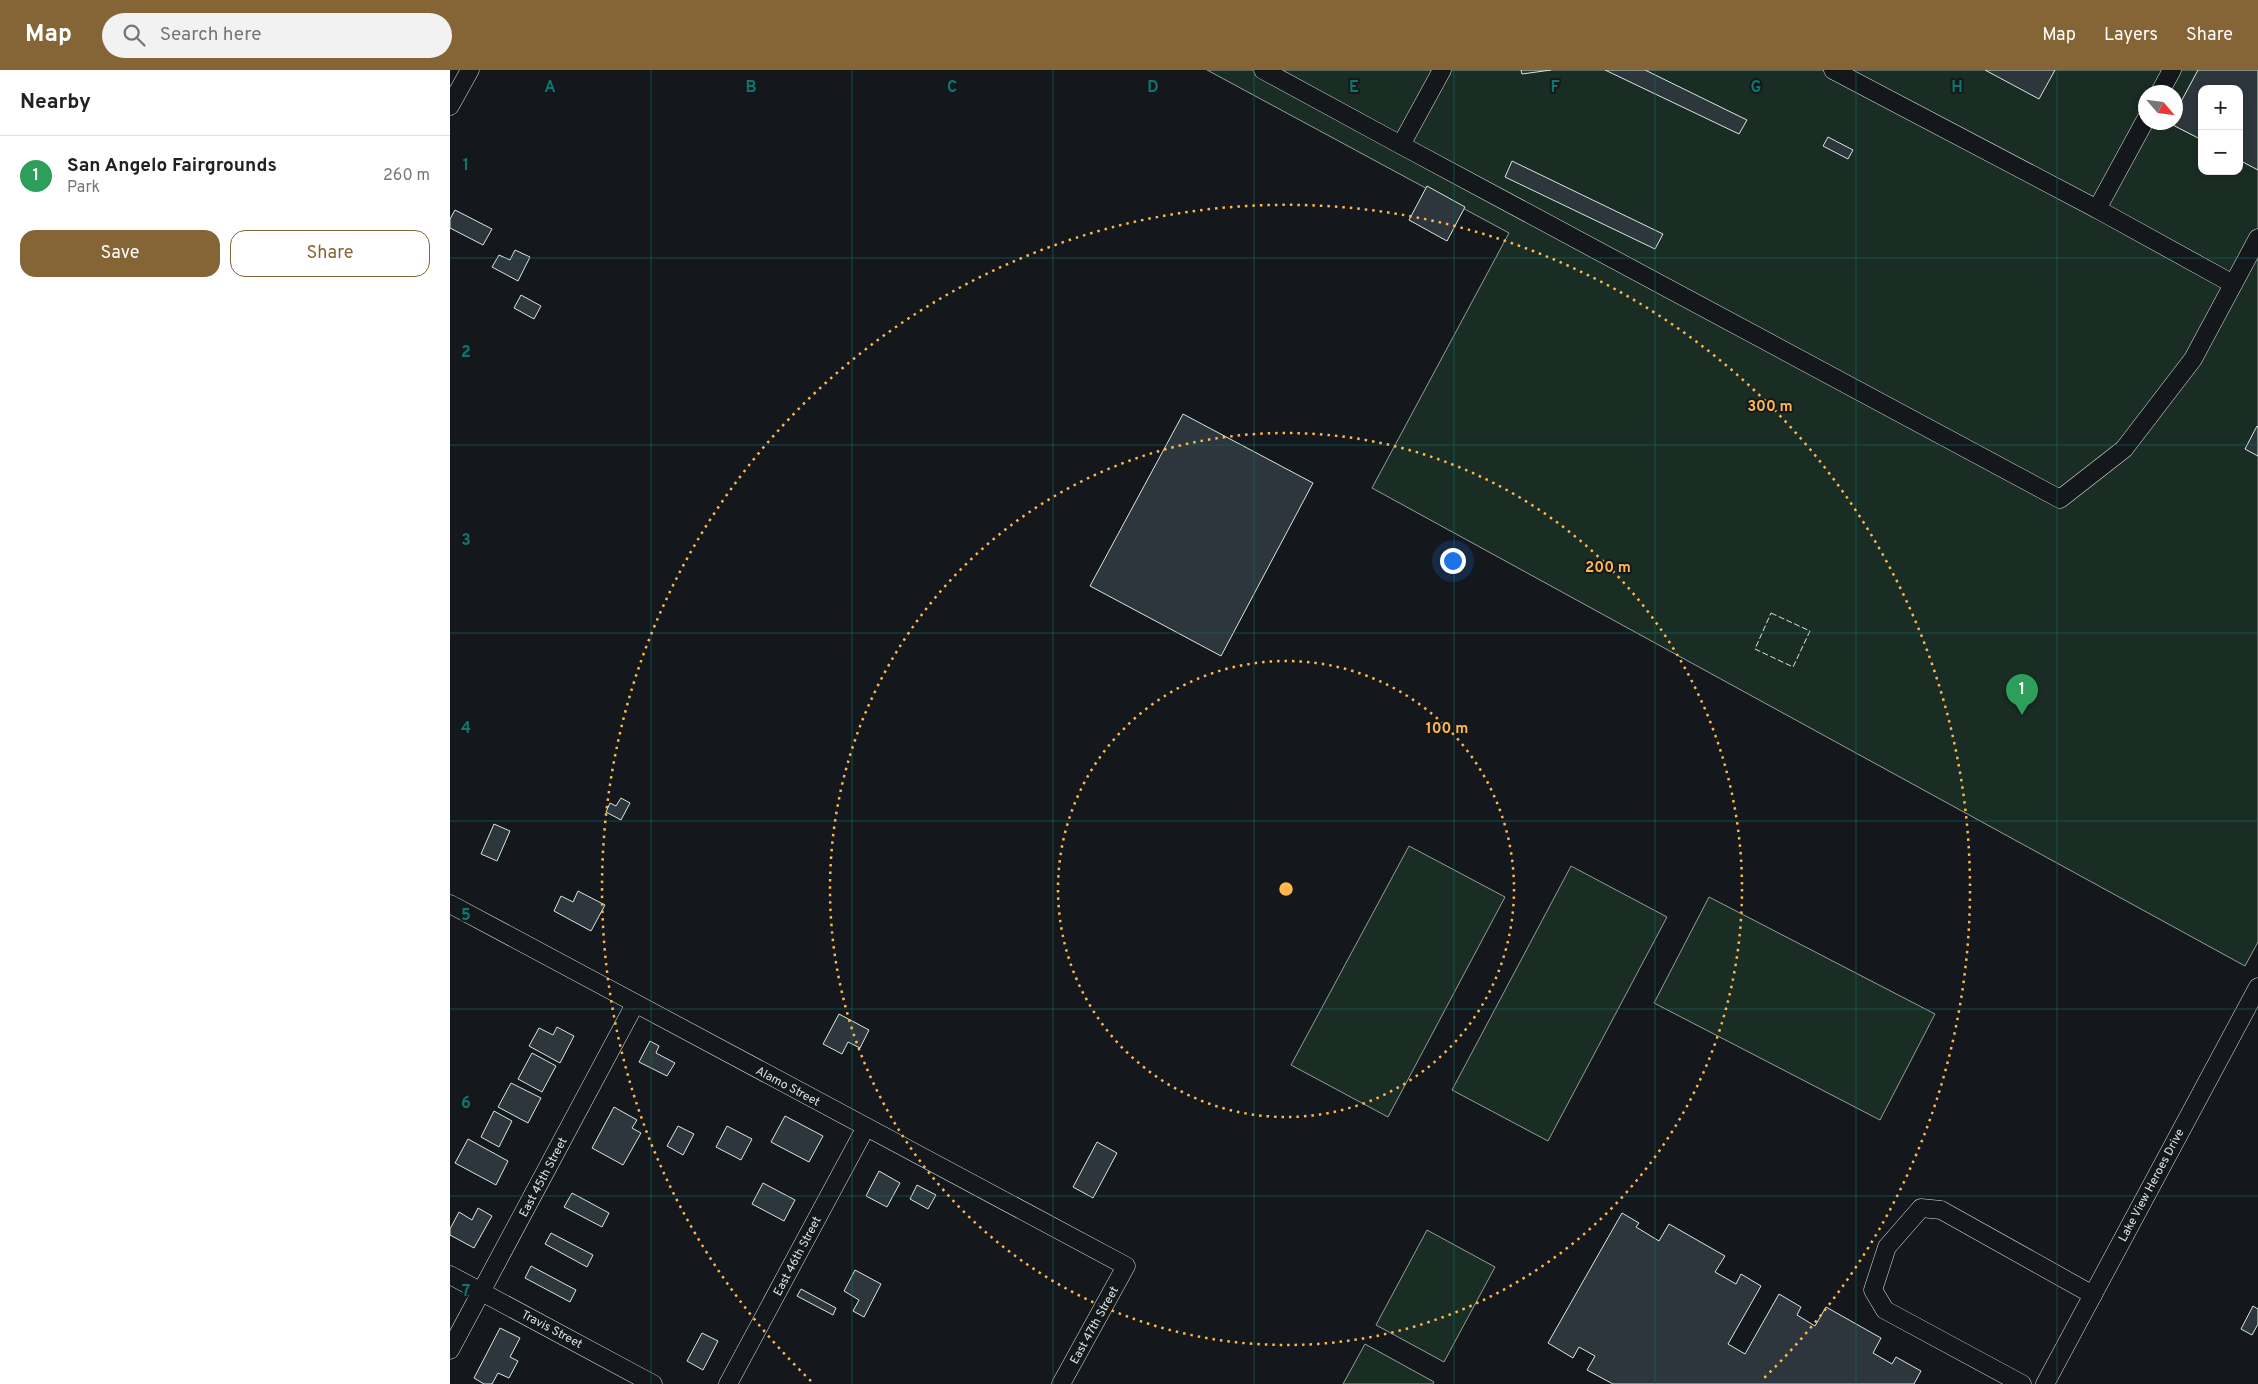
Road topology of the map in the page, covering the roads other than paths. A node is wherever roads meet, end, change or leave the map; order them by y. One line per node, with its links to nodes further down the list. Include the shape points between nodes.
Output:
1 (470, 70): 7 (street)
2 (1263, 70): 9 (street)
3 (1442, 70): 9 (street)
4 (1833, 70): 10 (street)
5 (2172, 70): 6 (street)
6 (2164, 85)
7 (450, 106)
8 (2140, 130): 10 (street)
9 (1401, 145): 12 (street, via 2060,499 2124,449 2193,359)
10 (2097, 209): 12 (street)
11 (2258, 238): 12 (street)
12 (2233, 284)
13 (450, 904): 15 (street, Alamo Street)
14 (2258, 987): 20 (street, Lake View Heroes Drive)
15 (635, 1004): 16 (street, Alamo Street); 19 (street, East 45th Street)
16 (866, 1127): 17 (street, Alamo Street); 23 (street, East 46th Street)
17 (1126, 1266): 24 (street, East 47th Street)
18 (450, 1274): 19 (street, Travis Street)
19 (482, 1292): 21 (street, East 45th Street); 22 (street, Travis Street)
20 (2092, 1295): 25 (street, via 1941,1210 1921,1208 1887,1247 1873,1290 1885,1310); 26 (street, Lake View Heroes Drive)
21 (450, 1350)
22 (654, 1384)
23 (728, 1384)
24 (1061, 1384)
25 (2022, 1384)
26 (2044, 1384)

